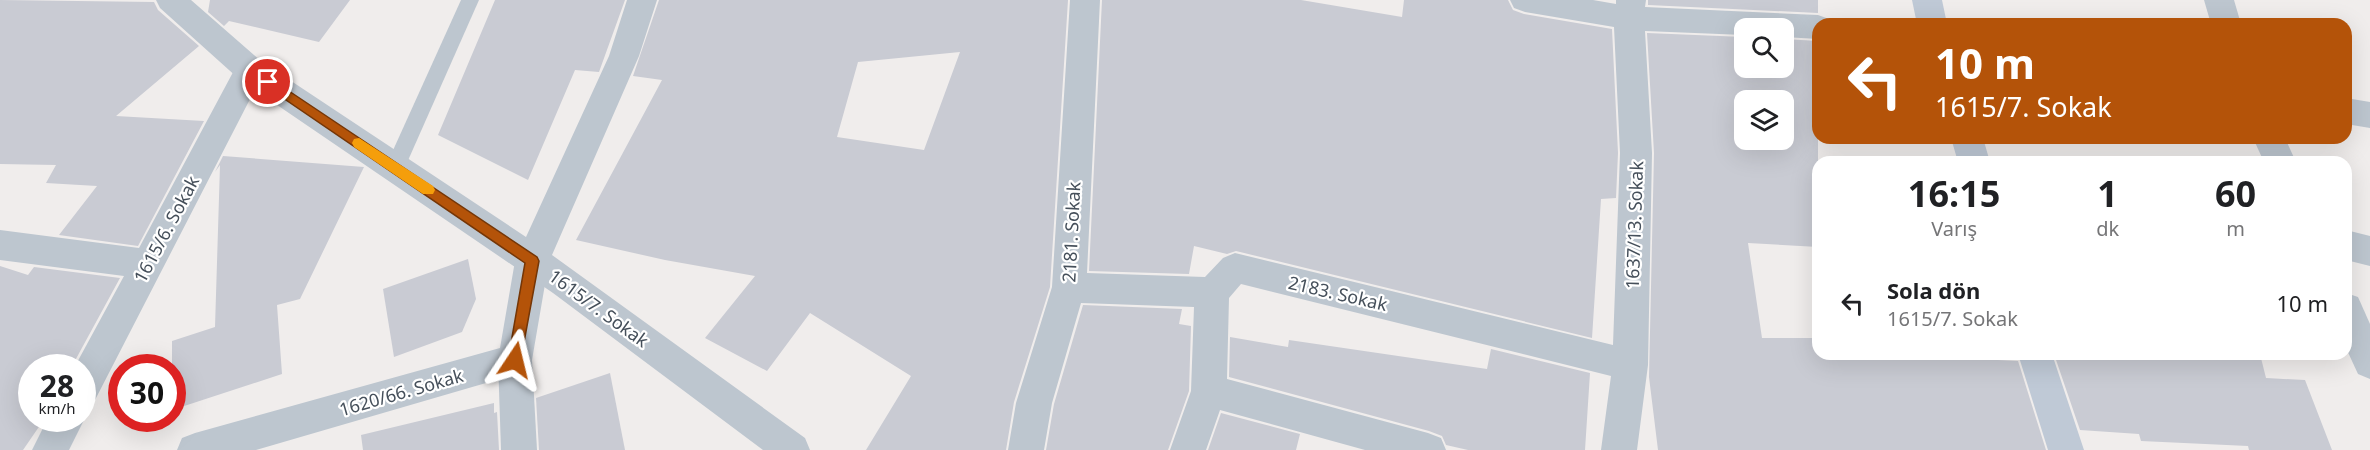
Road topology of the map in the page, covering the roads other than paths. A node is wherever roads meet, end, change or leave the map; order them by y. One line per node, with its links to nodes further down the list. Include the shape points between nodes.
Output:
1 (171, 0): 14 (street, 1615/7. Sokak)
2 (470, 0): 17 (lane)
3 (642, 0): 21 (street, via 624,56)
4 (1085, 0): 13 (street, 2181. Sokak)
5 (1103, 0): 13 (street, 2181. Sokak)
6 (1525, 0): 9 (street)
7 (1927, 0): 10 (main road)
8 (2219, 0): 11 (street)
9 (1630, 9): 12 (street); 30 (street, 1637/13. Sokak, via 1636,153)
10 (1931, 18)
11 (2224, 18)
12 (1812, 26)
13 (1082, 44): 23 (street, 2181. Sokak)
14 (250, 69): 17 (street, 1615/7. Sokak); 22 (street, 1615/6. Sokak)
15 (2352, 112): 16 (street)
16 (2370, 115)
17 (395, 168): 21 (street, 1615/7. Sokak)
18 (0, 245): 22 (street)
19 (2352, 246): 20 (street)
20 (2370, 251)
21 (532, 261): 26 (street); 36 (street, 1615/7. Sokak)
22 (148, 264): 28 (street, 1615/6. Sokak)
23 (1069, 287): 24 (street); 37 (street, 2181. Sokak, via 1034,403)
24 (1212, 292): 30 (street, 2183. Sokak, via 1235,268); 31 (street)
25 (2352, 322): 29 (street)
26 (515, 360): 34 (street, 1620/66. Sokak); 35 (street)
27 (2037, 360): 41 (main road)
28 (96, 362)
29 (2370, 363)
30 (1629, 365): 40 (street, 1637/13. Sokak)
31 (1209, 391): 38 (street); 39 (street)
32 (60, 432): 33 (street)
33 (50, 450)
34 (195, 450)
35 (519, 450)
36 (792, 450)
37 (1026, 450)
38 (1188, 450)
39 (1428, 450)
40 (1619, 450)
41 (2066, 450)

